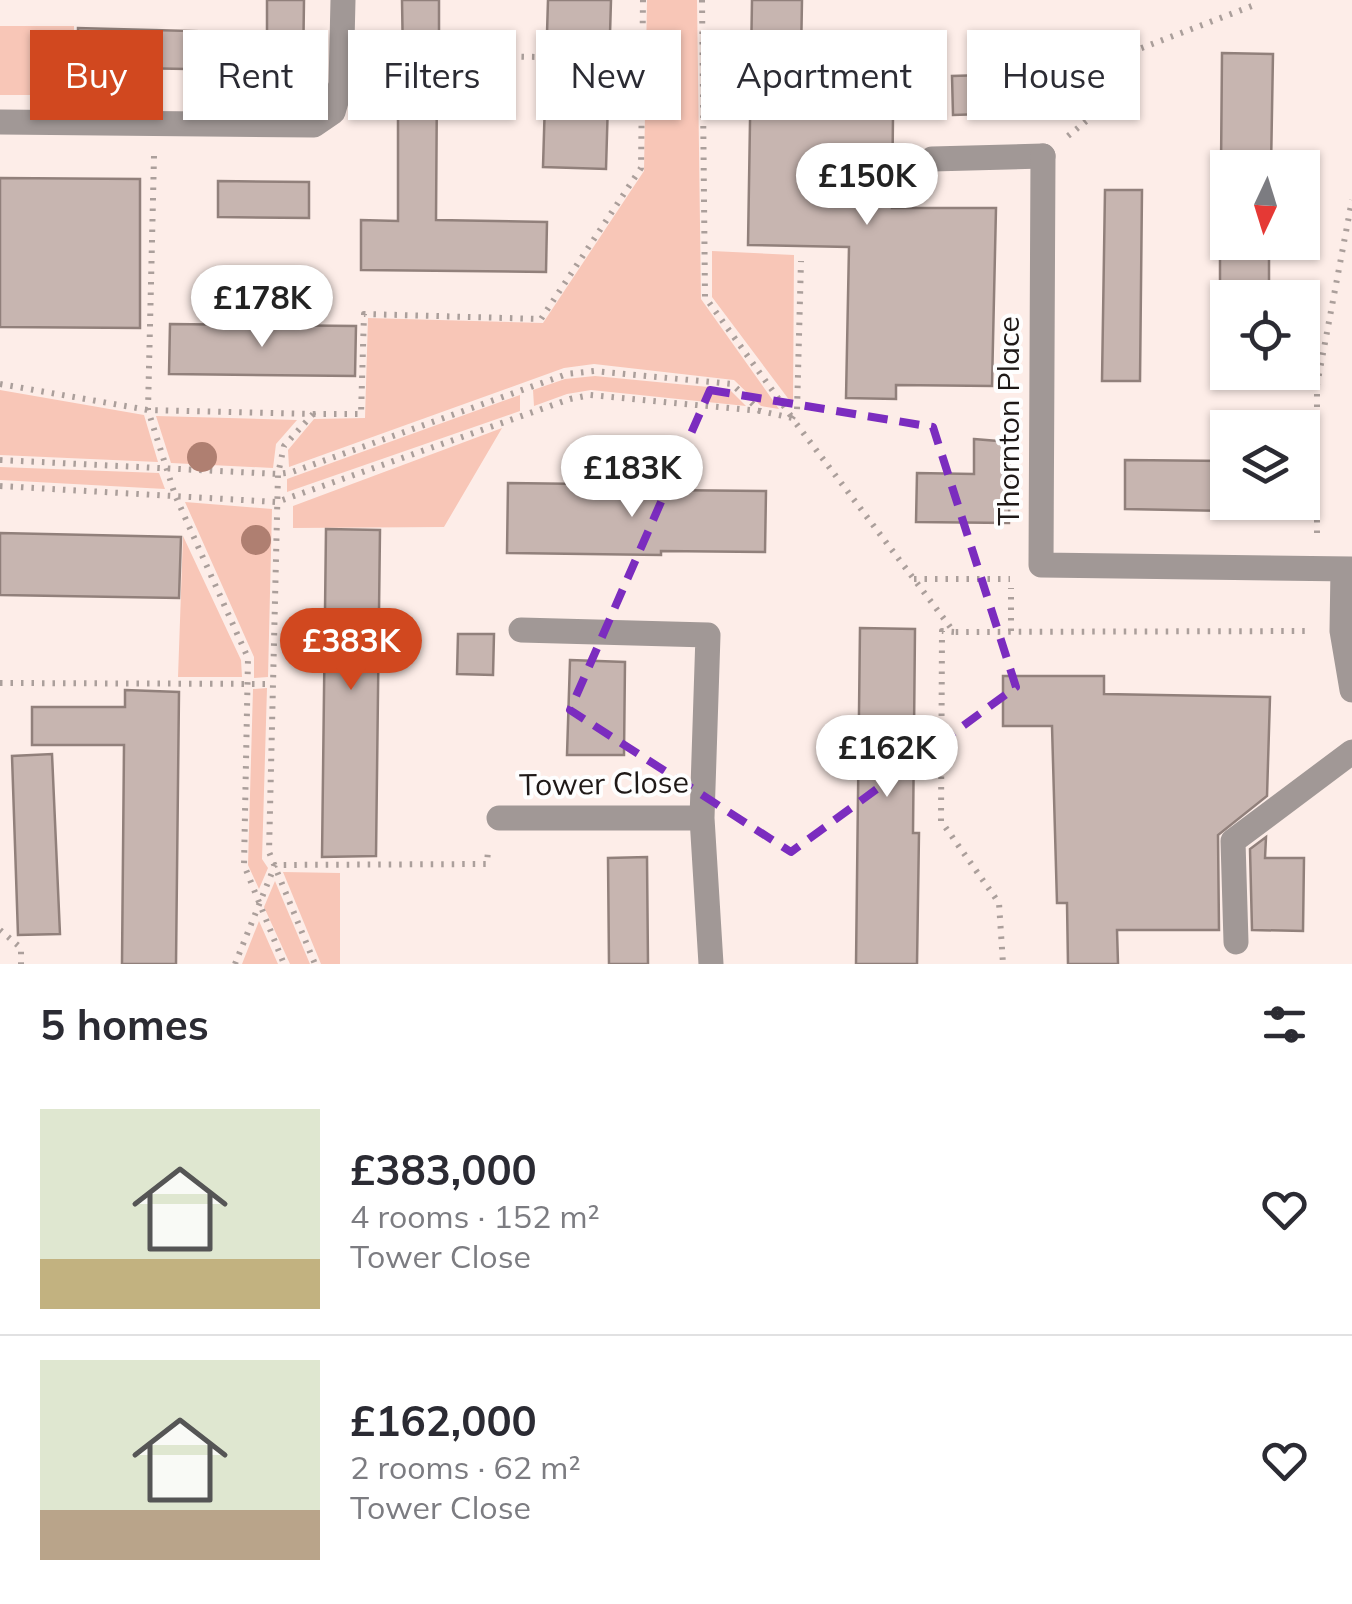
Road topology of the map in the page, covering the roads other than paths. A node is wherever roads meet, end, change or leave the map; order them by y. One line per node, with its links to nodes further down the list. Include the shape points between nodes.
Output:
1 (343, 0): 2 (street, via 342,72 333,112 314,126)
2 (0, 122)
3 (932, 159): 4 (street, Thornton Place, via 1044,156 1041,565)
4 (1348, 569): 6 (street, Thornton Place, via 1342,631)
5 (520, 630): 9 (street, Tower Close, via 708,635)
6 (1352, 690)
7 (1352, 752): 10 (street, via 1233,841)
8 (499, 818): 9 (street, Tower Close)
9 (702, 818): 11 (street)
10 (1236, 942)
11 (711, 964)

